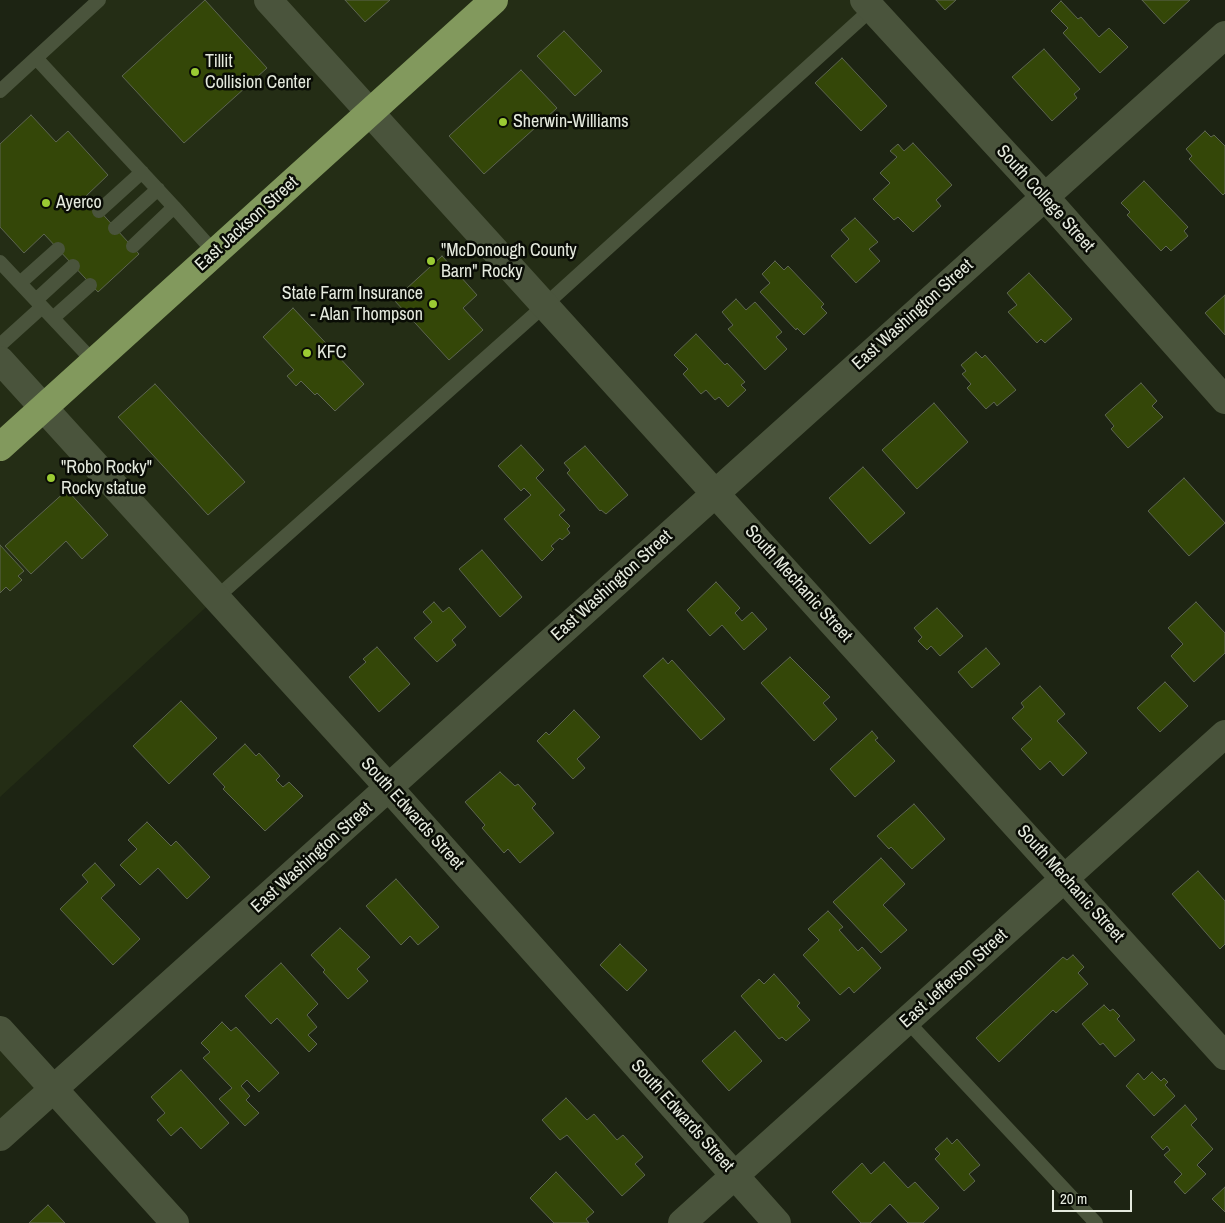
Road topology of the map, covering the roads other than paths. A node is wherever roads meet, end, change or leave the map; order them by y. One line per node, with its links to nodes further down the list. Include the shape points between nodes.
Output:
1 (99, 0): 6 (lane)
2 (268, 0): 8 (street, South Mechanic Street)
3 (494, 0): 8 (highway, East Jackson Street)
4 (873, 3): 11 (street, South College Street); 23 (lane)
5 (1225, 35): 11 (street, East Washington Street)
6 (36, 58): 7 (lane); 9 (lane)
7 (0, 91)
8 (370, 113): 17 (highway, East Jackson Street); 23 (street, South Mechanic Street)
9 (142, 172): 10 (lane); 13 (lane)
10 (158, 189): 12 (lane); 14 (lane)
11 (1045, 197): 28 (street, South College Street); 31 (street, East Washington Street)
12 (174, 207): 15 (lane); 17 (lane)
13 (99, 211)
14 (115, 228)
15 (133, 246)
16 (58, 249): 20 (lane)
17 (216, 253): 27 (highway, East Jackson Street)
18 (0, 262): 20 (lane)
19 (73, 266): 22 (lane)
20 (20, 283): 22 (lane)
21 (90, 285): 24 (lane)
22 (39, 303): 24 (lane); 25 (lane)
23 (545, 305): 31 (street, South Mechanic Street); 32 (lane)
24 (53, 318): 27 (lane)
25 (0, 345)
26 (0, 360): 29 (street, South Edwards Street)
27 (94, 362): 29 (highway, East Jackson Street)
28 (1225, 400)
29 (44, 408): 30 (highway, East Jackson Street); 32 (street, South Edwards Street)
30 (0, 448)
31 (715, 492): 34 (street, East Washington Street); 35 (street, South Mechanic Street)
32 (216, 598): 34 (street, South Edwards Street)
33 (1225, 734): 35 (street, East Jefferson Street)
34 (390, 788): 39 (street, East Washington Street); 41 (street, South Edwards Street)
35 (1065, 879): 36 (street, East Jefferson Street); 38 (street, South Mechanic Street)
36 (907, 1021): 41 (street, East Jefferson Street); 45 (lane)
37 (0, 1030): 39 (street)
38 (1225, 1056)
39 (53, 1089): 40 (street, East Washington Street); 42 (street)
40 (0, 1137)
41 (734, 1175): 43 (street, East Jefferson Street); 44 (street, South Edwards Street)
42 (175, 1223)
43 (682, 1223)
44 (777, 1223)
45 (1096, 1223)

